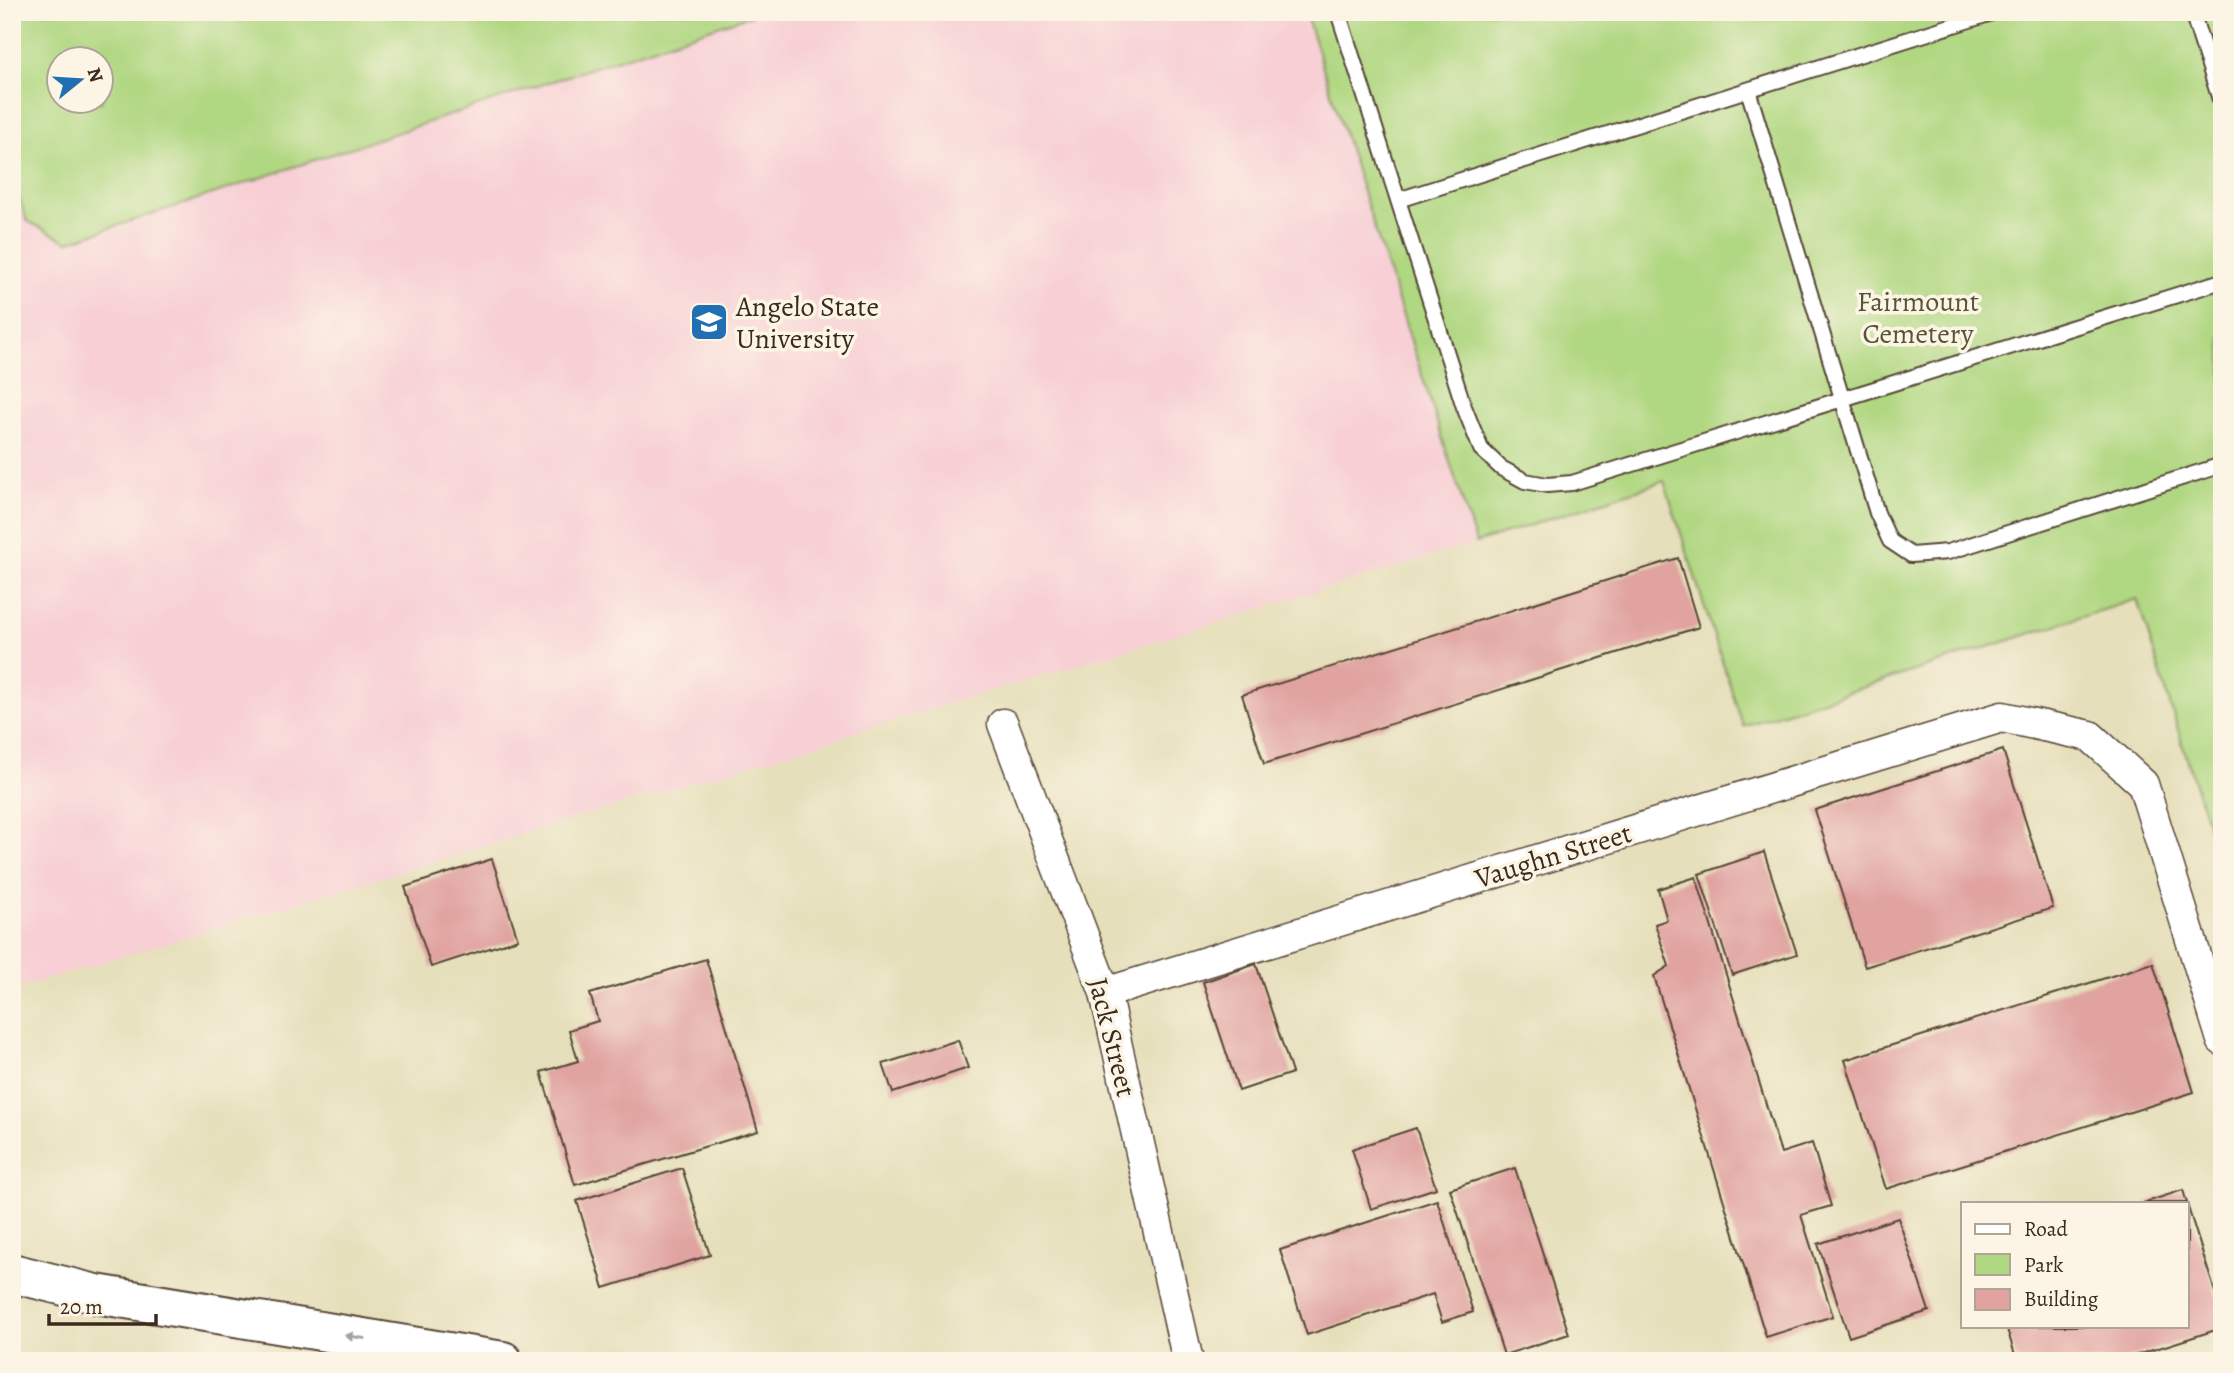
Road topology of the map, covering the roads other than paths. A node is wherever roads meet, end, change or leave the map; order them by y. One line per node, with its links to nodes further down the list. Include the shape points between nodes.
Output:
1 (1338, 12): 6 (lane)
2 (1995, 12): 4 (lane)
3 (2192, 12): 5 (lane)
4 (1748, 90): 6 (lane); 8 (lane)
5 (2222, 106)
6 (1398, 200): 8 (lane, via 1481,449 1501,468 1525,481 1572,483)
7 (2222, 281): 8 (lane)
8 (1842, 399): 9 (lane, via 1877,513 1891,541 1910,555 1948,552)
9 (2222, 465)
10 (1003, 724): 11 (street, Jack Street)
11 (1105, 993): 12 (street, Vaughn Street, via 2002,717 2090,736 2143,784); 16 (street, Jack Street)
12 (2222, 1040)
13 (12, 1273): 14 (street, one-way to 13, via 96,1294)
14 (494, 1360): 15 (street)
15 (503, 1361)
16 (1188, 1361)

